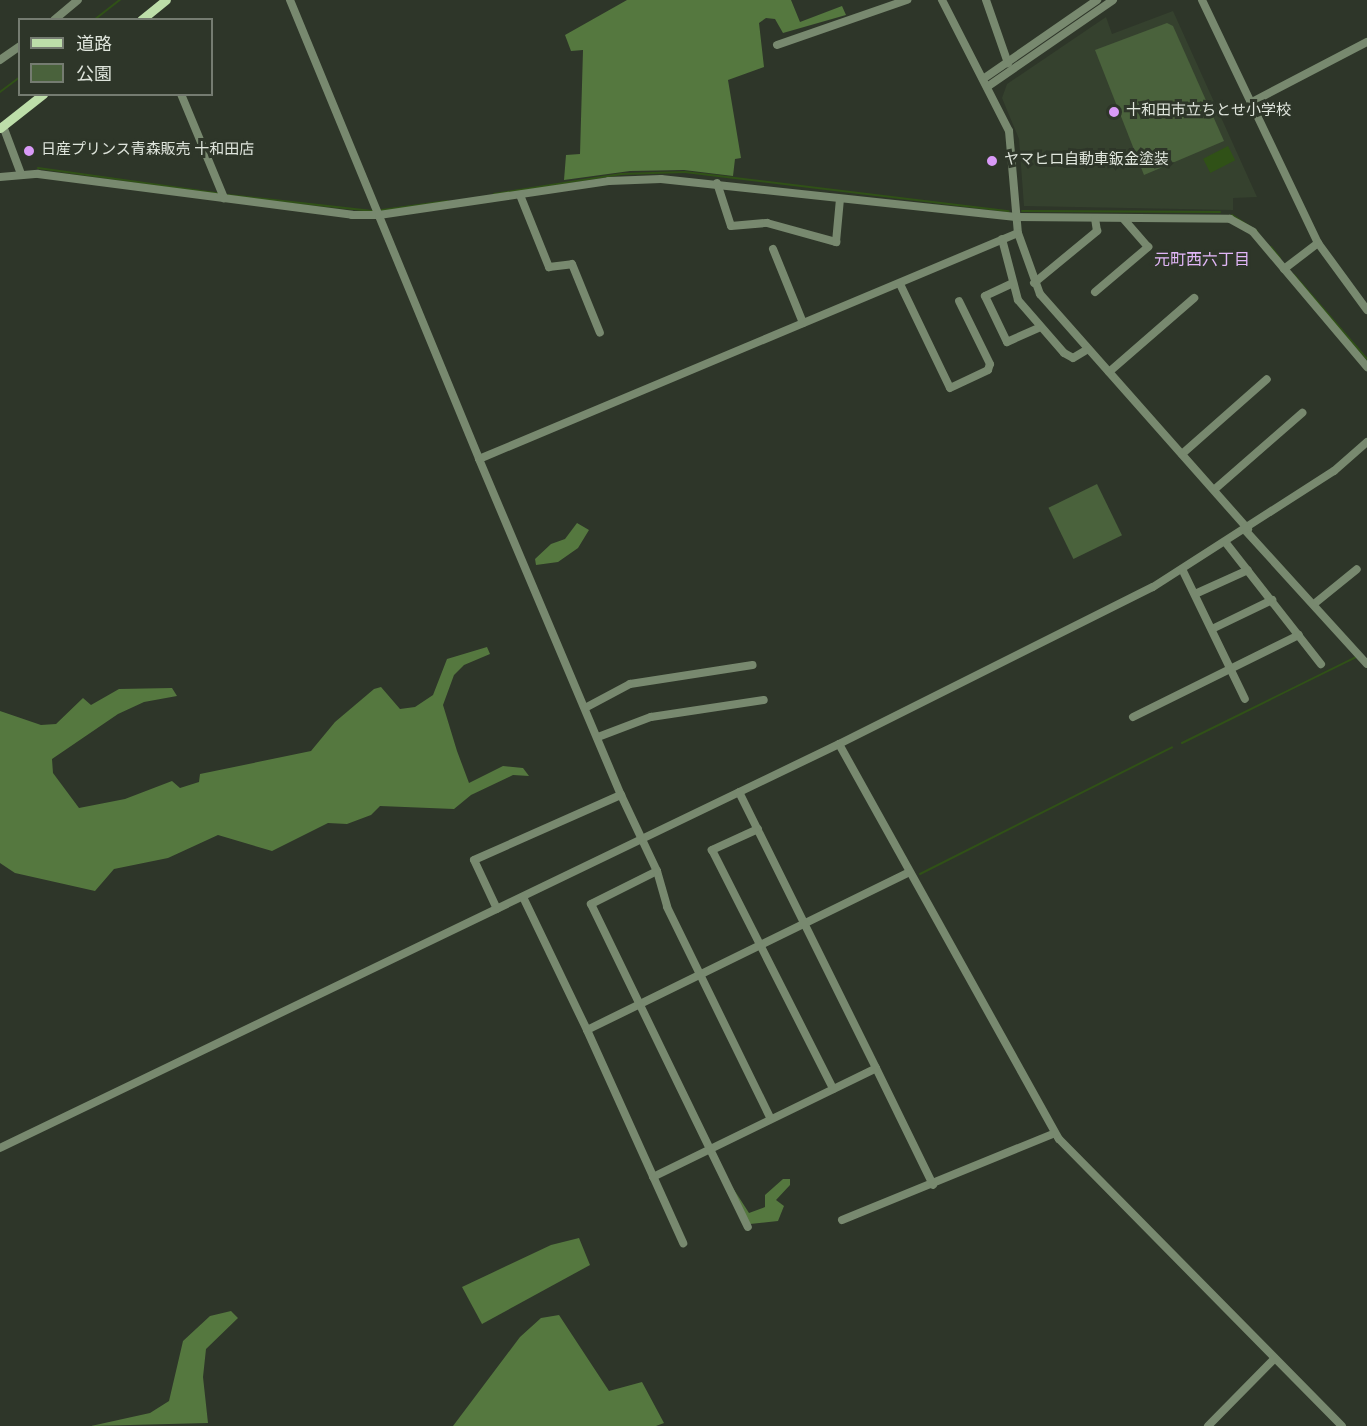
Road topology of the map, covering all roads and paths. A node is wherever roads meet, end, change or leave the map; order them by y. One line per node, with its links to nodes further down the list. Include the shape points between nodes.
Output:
1 (78, 0): 10 (street)
2 (166, 0): 11 (main road)
3 (290, 0): 28 (street)
4 (907, 0): 13 (street)
5 (942, 0): 17 (street)
6 (986, 0): 16 (street)
7 (1097, 0): 16 (street)
8 (1113, 0): 17 (street)
9 (1202, 0): 20 (street)
10 (56, 18)
11 (146, 18)
12 (1367, 42): 20 (street)
13 (777, 45)
14 (18, 47): 15 (street)
15 (0, 60)
16 (1008, 63): 17 (street)
17 (985, 83): 29 (street, via 1009,131)
18 (40, 96): 21 (main road)
19 (182, 96): 26 (street)
20 (1252, 102): 34 (street)
21 (1, 127): 22 (street)
22 (21, 174): 23 (street); 26 (street)
23 (0, 177)
24 (717, 183): 25 (street, via 632,179); 27 (street); 27 (street, via 731,226 767,223 836,242)
25 (520, 195): 28 (street); 46 (street, via 549,267 572,264)
26 (224, 198): 28 (street)
27 (840, 198): 29 (street)
28 (379, 215): 54 (street)
29 (1017, 217): 31 (street); 32 (street)
30 (1123, 218): 31 (street); 36 (street, via 1230,219 1252,232); 40 (street, via 1148,247)
31 (1095, 219): 38 (street, via 1097,231)
32 (1018, 233): 33 (street); 38 (street)
33 (1002, 240): 37 (street); 39 (street)
34 (1318, 243): 36 (street); 43 (street)
35 (773, 249): 44 (street)
36 (1284, 269): 48 (street)
37 (1013, 283): 45 (street, via 1018,300); 45 (street, via 985,296 1007,342)
38 (1034, 283): 47 (street)
39 (900, 284): 42 (street, via 950,388 988,370 990,364); 44 (street)
40 (1095, 292)
41 (1194, 298): 49 (street)
42 (959, 301)
43 (1367, 310)
44 (803, 323): 54 (street)
45 (1040, 327): 47 (street, via 1073,358)
46 (600, 333)
47 (1088, 350): 49 (street)
48 (1367, 367)
49 (1108, 372): 53 (street)
50 (1267, 379): 53 (street)
51 (1302, 413): 55 (street)
52 (1367, 441): 56 (street, via 1334,471)
53 (1182, 454): 55 (street)
54 (479, 459): 72 (street)
55 (1215, 489): 56 (street)
56 (1247, 530): 57 (street); 63 (street)
57 (1226, 543): 59 (street); 60 (street)
58 (1357, 569): 63 (street)
59 (1248, 570): 61 (street); 62 (street)
60 (1183, 571): 61 (street); 75 (street)
61 (1195, 594): 64 (street)
62 (1272, 600): 64 (street); 65 (street)
63 (1314, 604): 67 (street)
64 (1212, 629): 69 (street)
65 (1299, 635): 66 (street); 69 (street)
66 (1321, 664)
67 (1367, 664)
68 (753, 665): 72 (street, via 630,684)
69 (1231, 668): 70 (street); 73 (street)
70 (1245, 699)
71 (764, 700): 74 (street, via 651,717)
72 (585, 708): 74 (street)
73 (1133, 717)
74 (598, 737): 77 (street)
75 (839, 744): 76 (street); 81 (street)
76 (739, 792): 78 (street); 79 (street)
77 (621, 795): 79 (street); 83 (street, via 474,860)
78 (758, 829): 84 (street); 85 (street, via 712,850)
79 (641, 840): 80 (street); 82 (street)
80 (657, 871): 86 (street, via 667,907); 87 (street, via 591,904)
81 (909, 873): 84 (street); 92 (street)
82 (523, 897): 83 (street); 88 (street)
83 (497, 909): 93 (street)
84 (805, 925): 85 (street); 89 (street)
85 (761, 946): 86 (street); 90 (street)
86 (700, 974): 87 (street); 91 (street)
87 (640, 1005): 88 (street); 94 (street)
88 (587, 1030): 95 (street)
89 (876, 1068): 90 (street); 96 (street)
90 (833, 1089): 91 (street)
91 (771, 1119): 94 (street)
92 (1055, 1133): 96 (street); 100 (street)
93 (0, 1148)
94 (711, 1149): 95 (street); 98 (street)
95 (653, 1177): 99 (street)
96 (933, 1185): 97 (street)
97 (842, 1220)
98 (748, 1227)
99 (683, 1243)
100 (1275, 1358): 101 (street); 102 (street)
101 (1208, 1426)
102 (1342, 1426)

